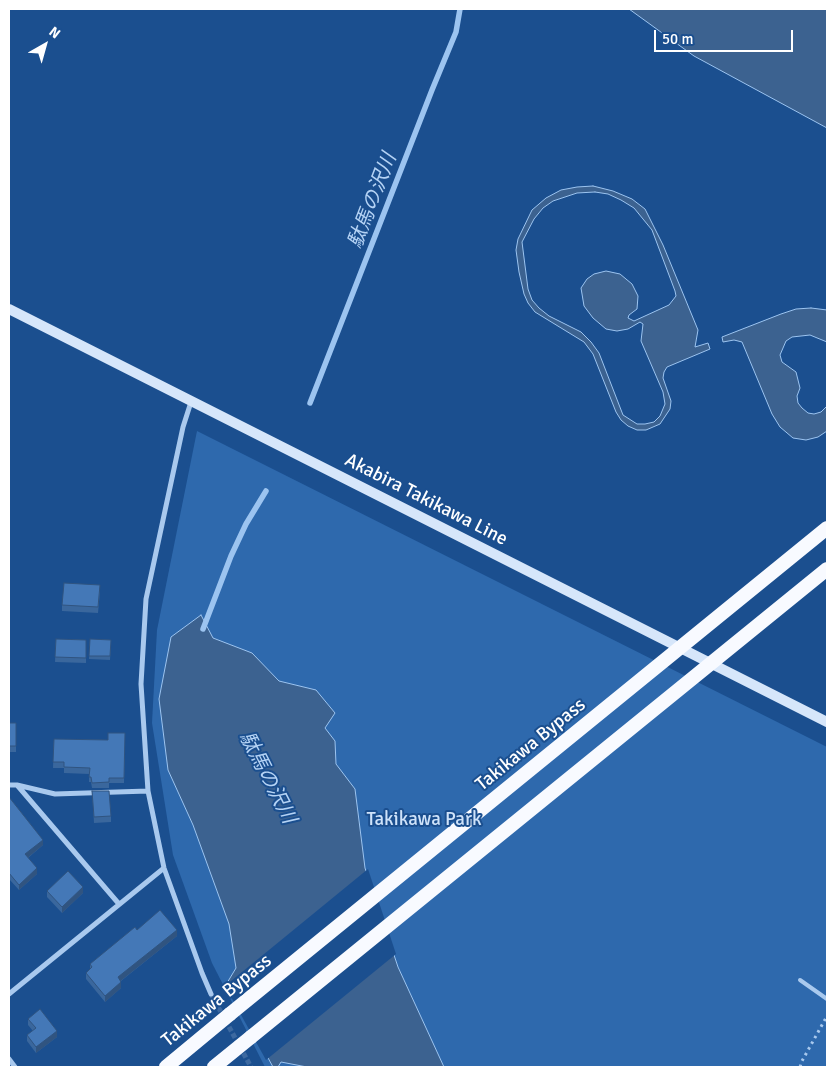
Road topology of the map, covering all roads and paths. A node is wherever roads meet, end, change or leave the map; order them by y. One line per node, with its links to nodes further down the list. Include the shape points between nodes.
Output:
1 (9, 309): 2 (main road, Akabira Takikawa Line)
2 (191, 402): 5 (main road, Akabira Takikawa Line); 8 (street, via 146,599 142,684)
3 (827, 528): 18 (highway, Takikawa Bypass, bridge)
4 (827, 569): 19 (highway, bridge)
5 (827, 722)
6 (9, 785): 7 (street)
7 (17, 785): 8 (street, via 55,794); 10 (street)
8 (148, 791): 9 (street)
9 (164, 868): 10 (street); 13 (street)
10 (119, 904): 12 (street)
11 (800, 980): 14 (lane)
12 (9, 994)
13 (211, 994)
14 (827, 999)
15 (827, 1016): 20 (path)
16 (9, 1059): 17 (street)
17 (15, 1067)
18 (166, 1067)
19 (214, 1067)
20 (800, 1067)

